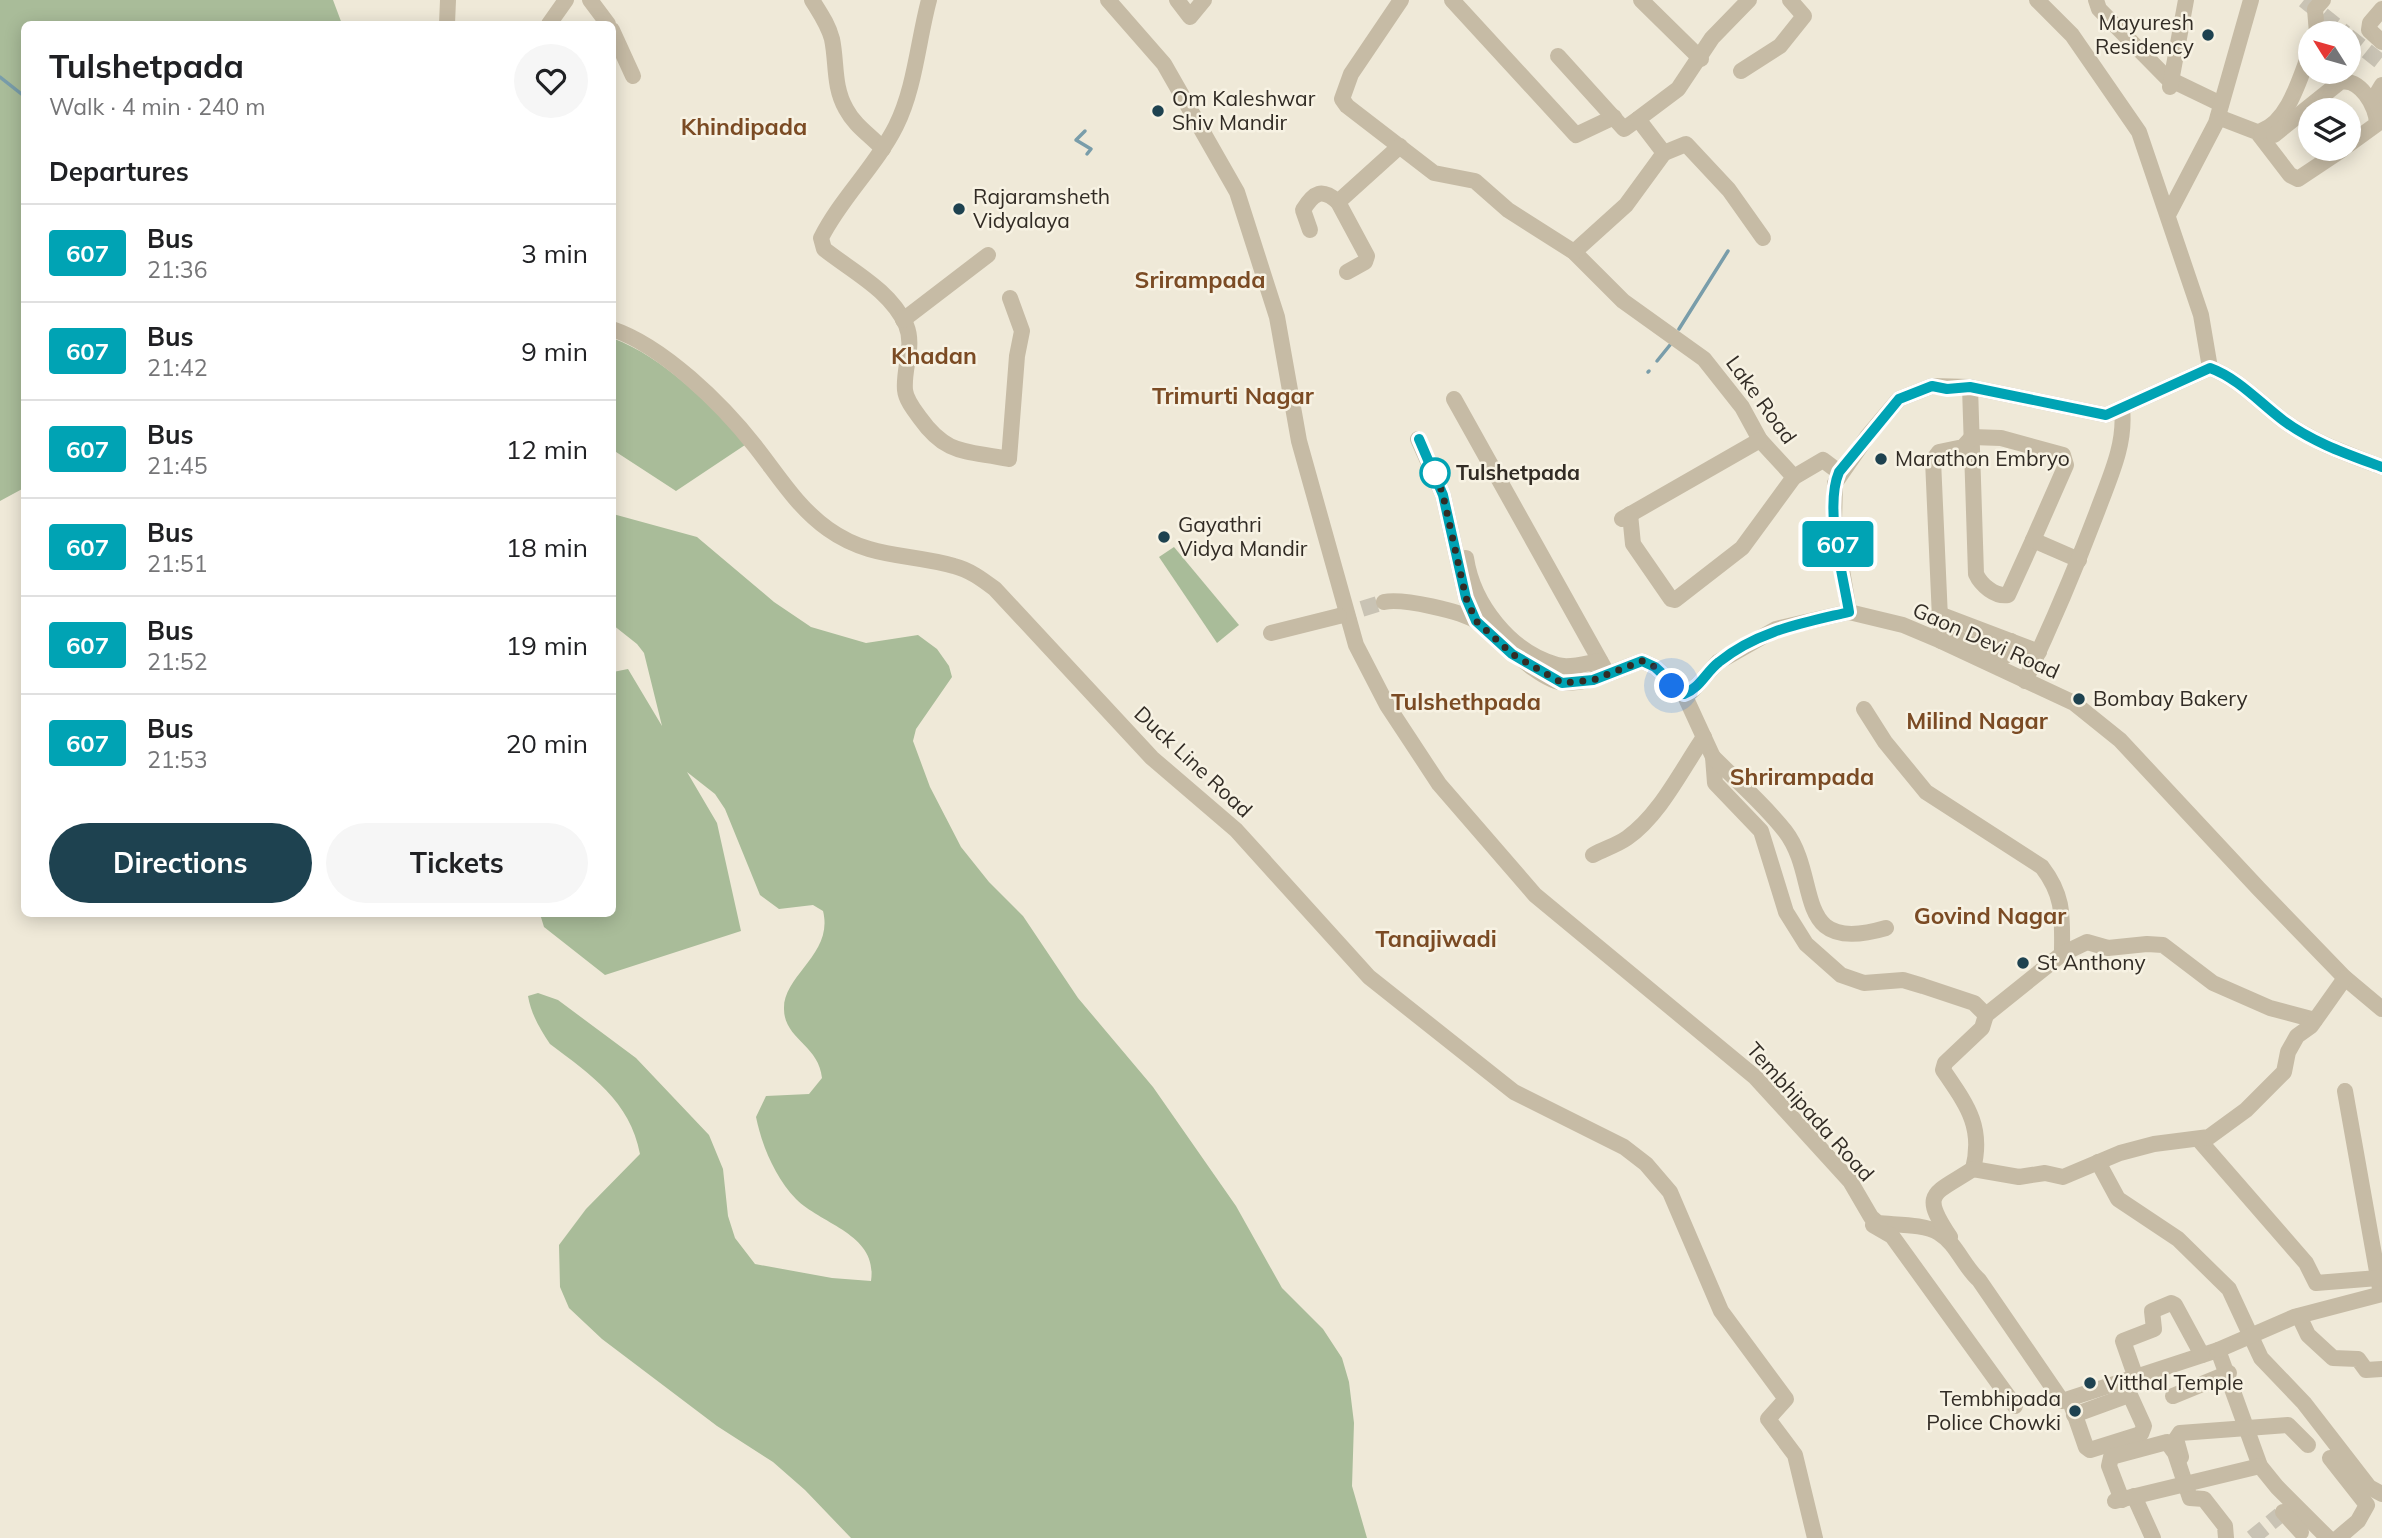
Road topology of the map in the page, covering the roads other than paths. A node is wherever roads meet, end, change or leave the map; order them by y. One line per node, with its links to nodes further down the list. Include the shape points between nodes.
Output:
1 (448, 0): 20 (street)
2 (566, 0): 21 (street)
3 (590, 0): 22 (street)
4 (812, 0): 43 (street, via 830,32 834,74 845,108)
5 (929, 0): 43 (street, via 904,103)
6 (1108, 0): 77 (street, via 1164,64 1237,192 1277,317 1299,441)
7 (1177, 0): 8 (street, via 1191,17)
8 (1204, 0)
9 (1401, 0): 42 (street, Lake Road, via 1351,74 1342,99)
10 (1452, 0): 37 (street, via 1576,135)
11 (1641, 0): 27 (street)
12 (1749, 0): 27 (street, via 1712,38)
13 (1790, 0): 28 (street, via 1804,16 1780,46)
14 (2037, 0): 47 (street, via 2072,35 2139,132)
15 (2096, 0): 31 (street, via 2099,9)
16 (2186, 0): 31 (street)
17 (2251, 0): 35 (street)
18 (2323, 0): 23 (street, via 2315,9)
19 (2382, 9): 25 (street, via 2369,30)
20 (447, 21)
21 (551, 21)
22 (606, 21)
23 (2316, 21)
24 (616, 39): 29 (street)
25 (2382, 42)
26 (1558, 56): 37 (street)
27 (1701, 59): 38 (street, via 1678,89)
28 (1741, 71)
29 (633, 76)
30 (2298, 78): 39 (street, via 2271,127)
31 (2170, 85): 35 (street)
32 (2382, 85): 34 (street, via 2376,94)
33 (2320, 98): 41 (street, via 2340,82 2357,83 2377,116 2377,124)
34 (2382, 104)
35 (2219, 111): 39 (street); 47 (street)
36 (2298, 116): 40 (street)
37 (1614, 117): 38 (street, via 1624,129)
38 (1638, 119): 44 (street)
39 (2257, 132): 45 (street, via 2298,179)
40 (2274, 135)
41 (2361, 136)
42 (1399, 146): 46 (street); 50 (street, Lake Road, via 1434,173 1475,181 1508,210)
43 (883, 149): 54 (street, via 821,238 824,249 894,304)
44 (1664, 153): 49 (street, via 1686,144 1729,190); 50 (street, via 1626,205)
45 (2325, 161)
46 (1338, 202): 48 (street, via 1328,194 1314,195 1303,210); 52 (street, via 1367,256)
47 (2169, 214): 56 (street, via 2202,315)
48 (1310, 230)
49 (1763, 238)
50 (1574, 253): 63 (street, Lake Road, via 1623,301 1704,359 1742,407)
51 (988, 255): 54 (street)
52 (1347, 272)
53 (1010, 298): 54 (street, via 1022,331 1009,459 948,447 935,439 905,391 909,348)
54 (903, 320)
55 (616, 330): 117 (street, Duck Line Road, via 659,354 700,390 749,439 792,497 827,528 861,548 954,566 995,589 1152,758 1236,830 1368,977 1514,1092 1624,1147 1646,1164 1670,1192 1721,1311 1786,1399 1768,1419 1795,1455)
56 (2210, 368): 60 (street); 64 (street, via 2224,373 2325,446)
57 (1972, 386): 59 (street); 60 (street, via 2029,394 2106,415); 61 (street); 65 (street, via 1945,378 1899,399)
58 (1454, 399): 79 (street)
59 (2052, 407)
60 (2122, 409): 69 (street, via 2119,454)
61 (1972, 437): 67 (street, via 2001,438 2059,453 2066,459); 67 (street, via 1976,574 1984,586 2008,595); 72 (street, via 1963,447 1939,452 1933,460)
62 (1419, 439): 73 (street, via 1443,495 1466,598)
63 (1760, 440): 66 (street, Lake Road); 66 (street, via 1625,517 1633,544 1671,599 1742,548)
64 (2382, 467)
65 (1839, 472): 66 (street, Lake Road, via 1823,460); 71 (street, via 1835,522)
66 (1794, 477)
67 (2033, 540): 69 (street)
68 (1466, 558): 79 (street, via 1477,594 1506,636 1558,666)
69 (2079, 560): 78 (street)
70 (1384, 602): 73 (street, via 1416,604)
71 (1849, 612): 75 (street, Gaon Devi Road); 81 (street, Gaon Devi Road, via 1776,629 1718,662)
72 (1939, 614): 75 (street); 76 (street)
73 (1476, 621): 79 (street, via 1512,654 1562,683 1593,680)
74 (1271, 633): 77 (street, via 1337,616)
75 (1935, 633): 76 (street, via 2002,656); 80 (street, Gaon Devi Road)
76 (2011, 641): 78 (street)
77 (1356, 645): 95 (street, Tembhipada Road, via 1387,705 1438,784 1535,895 1755,1077)
78 (2039, 652): 80 (street)
79 (1603, 667): 81 (street, via 1642,661)
80 (2025, 681): 88 (street, Gaon Devi Road, via 2074,703 2120,740)
81 (1684, 694): 83 (street)
82 (1864, 709): 87 (street, via 1926,792 2042,867 2061,901)
83 (1704, 737): 84 (street); 85 (street, via 1674,787 1644,821 1627,838)
84 (1713, 757): 86 (street, via 1787,833 1813,913 1829,928 1857,937); 90 (street, via 1715,783 1766,840 1786,912 1806,944 1841,975 1864,983 1903,980 1974,1003)
85 (1593, 855)
86 (1886, 928)
87 (2062, 954): 90 (street); 91 (street, via 2087,942 2108,948 2163,946 2213,983 2270,1008)
88 (2345, 978): 89 (street, Gaon Devi Road); 91 (street)
89 (2382, 1009)
90 (1986, 1015): 96 (street, via 1982,1028 1943,1070 1974,1116)
91 (2315, 1020): 93 (street, via 2297,1036 2284,1072 2246,1110)
92 (2345, 1091): 98 (street)
93 (2199, 1140): 94 (street, via 2154,1144); 98 (street, via 2306,1264 2316,1283)
94 (2098, 1162): 96 (street, via 2063,1177 2045,1173 2019,1177); 100 (street, via 2118,1199 2178,1239 2229,1289)
95 (1838, 1168): 97 (street, Tembhipada Road, via 1878,1223 1931,1230 1946,1239); 107 (street, via 1859,1215 1892,1236)
96 (1973, 1169): 97 (street, via 1935,1194 1932,1202)
97 (1979, 1280): 108 (street, Tembhipada Road, via 2056,1395)
98 (2380, 1289): 99 (street)
99 (2299, 1316): 100 (street); 103 (street, via 2308,1335 2333,1358 2358,1359 2366,1370)
100 (2250, 1336): 101 (street); 114 (street, via 2261,1358 2304,1403 2369,1487)
101 (2218, 1350): 102 (street); 104 (street)
102 (2202, 1355): 105 (street); 105 (street, via 2171,1303 2152,1311 2154,1329 2123,1340)
103 (2382, 1369)
104 (2229, 1373): 106 (street); 109 (street)
105 (2130, 1385): 108 (street); 108 (street, via 2144,1426 2141,1434 2090,1450)
106 (2174, 1396)
107 (2015, 1406)
108 (2072, 1408)
109 (2249, 1429): 110 (street, via 2288,1424); 112 (street); 113 (street, via 2177,1435)
110 (2309, 1442)
111 (2330, 1458): 121 (street, via 2367,1505 2358,1521)
112 (2259, 1462): 113 (street); 116 (street)
113 (2185, 1482): 115 (street); 115 (street, via 2171,1444 2111,1457 2108,1460); 119 (street, via 2192,1499 2204,1499 2225,1526)
114 (2382, 1494)
115 (2127, 1501): 118 (street)
116 (2302, 1531): 120 (street)
117 (1815, 1538)
118 (2152, 1538)
119 (2226, 1538)
120 (2328, 1538)
121 (2338, 1538)

